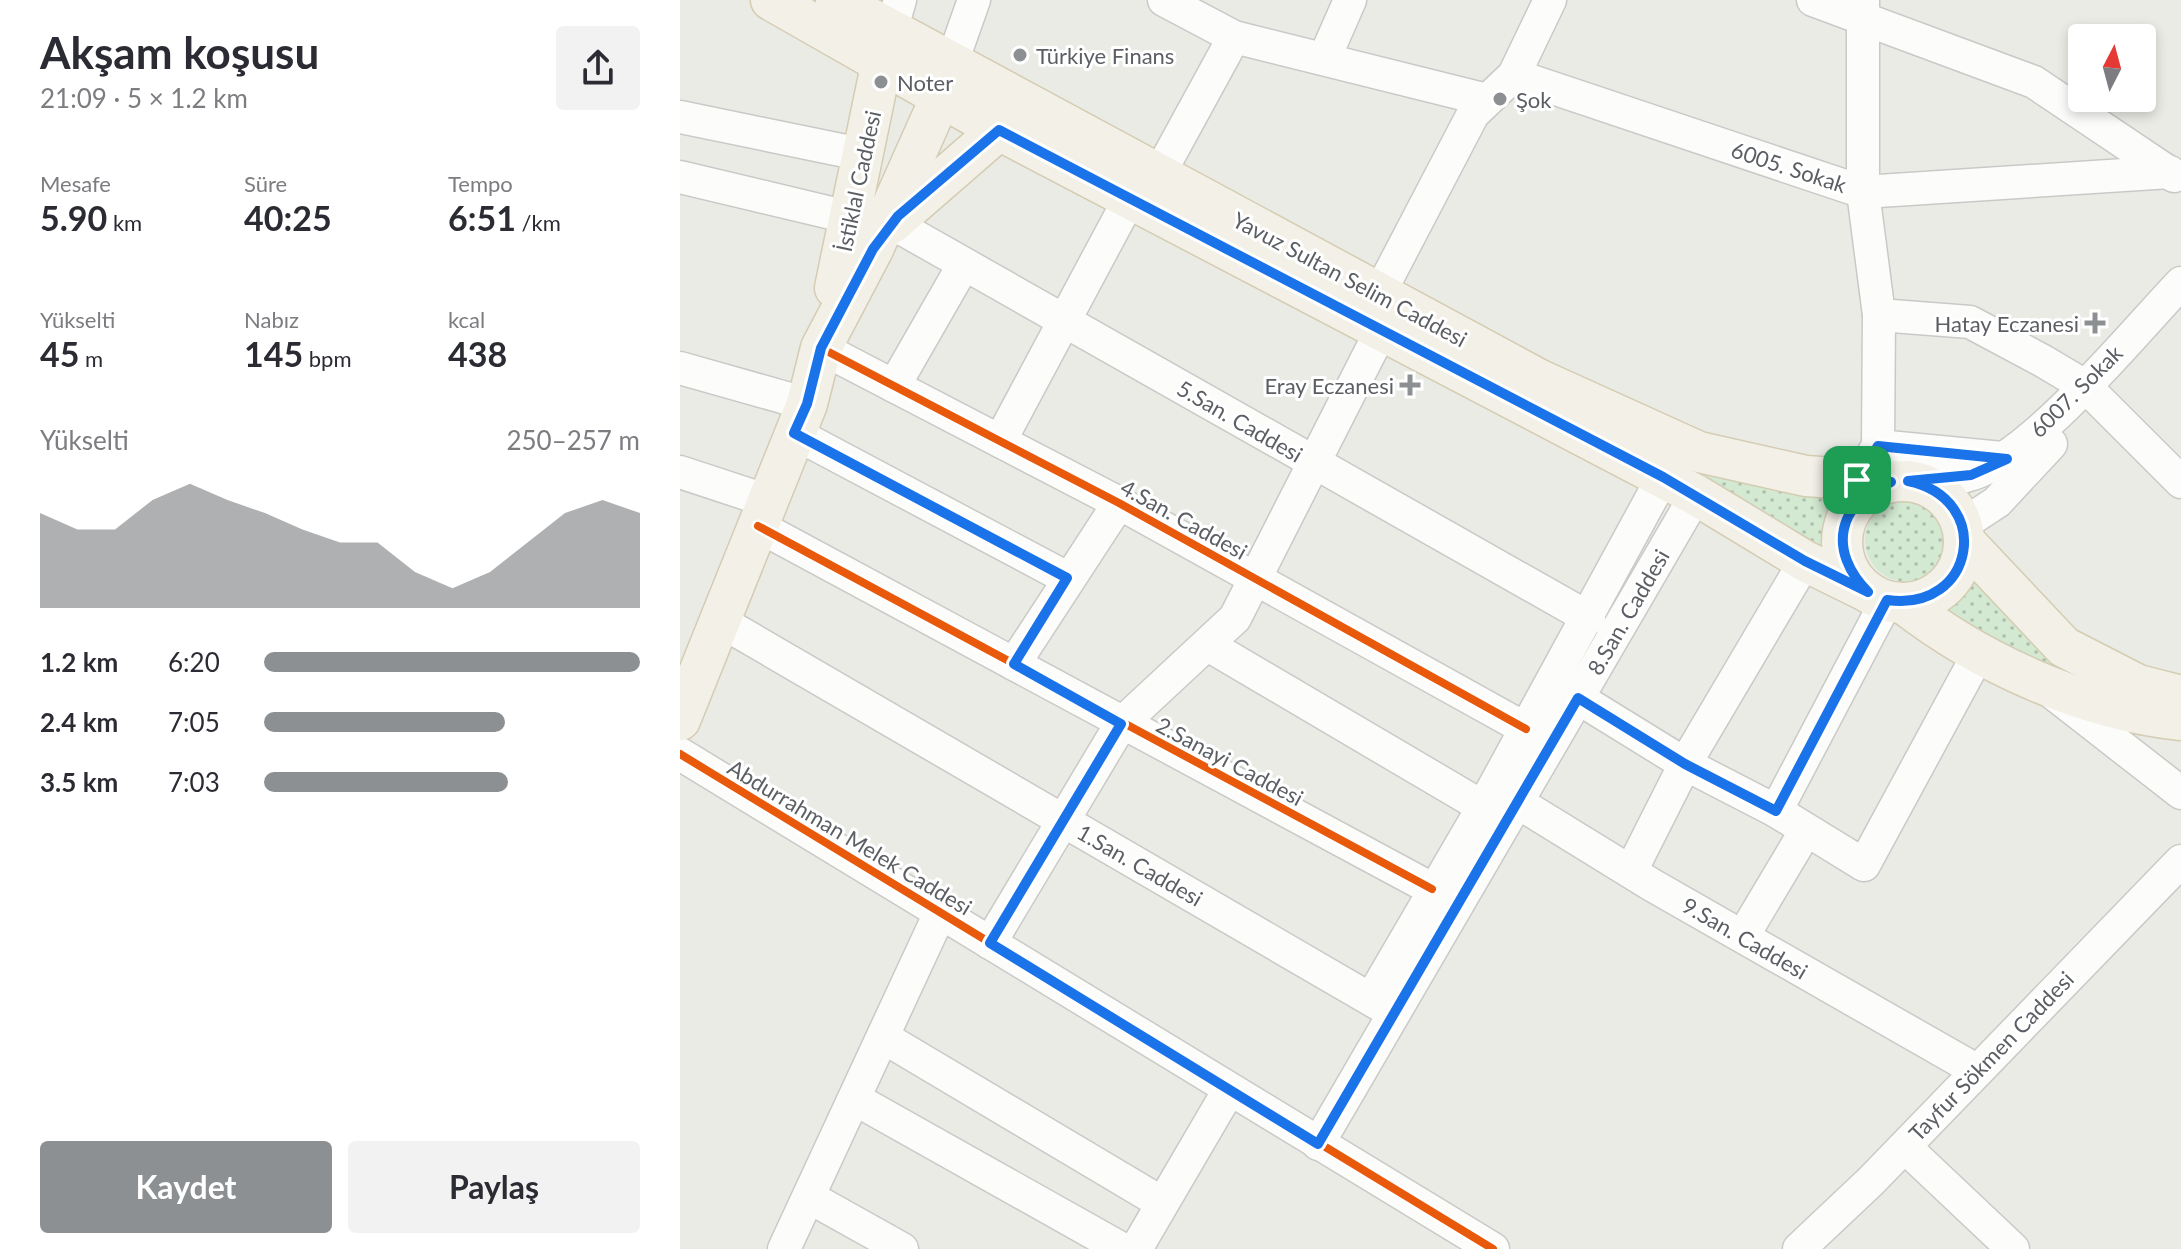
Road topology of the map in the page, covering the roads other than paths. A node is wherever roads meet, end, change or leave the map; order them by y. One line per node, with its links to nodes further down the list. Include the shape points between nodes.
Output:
1 (771, 0): 9 (main road, Yavuz Sultan Selim Caddesi)
2 (836, 0): 9 (main road, Yavuz Sultan Selim Caddesi)
3 (974, 0): 13 (street)
4 (1164, 0): 10 (street)
5 (1350, 0): 11 (street)
6 (1813, 0): 8 (street)
7 (1537, 4): 12 (street)
8 (1862, 9): 19 (street, via 2034,82); 21 (street)
9 (891, 30): 13 (main road, Yavuz Sultan Selim Caddesi); 17 (main road, İstiklal Caddesi)
10 (1234, 37): 11 (street); 20 (street)
11 (1325, 57): 14 (street)
12 (1514, 75): 14 (street); 21 (street, 6005. Sokak)
13 (946, 80): 16 (main road, Yavuz Sultan Selim Caddesi); 20 (main road, Yavuz Sultan Selim Caddesi); 22 (main road, İstiklal Caddesi)
14 (1487, 100): 25 (street, via 1473,114)
15 (680, 117): 17 (street)
16 (999, 130): 20 (main road, Yavuz Sultan Selim Caddesi); 22 (main road, İstiklal Caddesi)
17 (865, 155): 22 (main road, İstiklal Caddesi)
18 (680, 177): 22 (street, 5.San. Caddesi)
19 (2176, 177): 21 (street, 6005. Sokak)
20 (1144, 187): 25 (main road, Yavuz Sultan Selim Caddesi); 27 (street)
21 (1863, 192): 26 (street)
22 (873, 230): 23 (street, 5.San. Caddesi); 28 (main road, İstiklal Caddesi)
23 (964, 264): 27 (street, 5.San. Caddesi); 30 (street)
24 (2181, 291): 31 (street, 6007. Sokak)
25 (1380, 312): 35 (street); 37 (main road, Yavuz Sultan Selim Caddesi, via 1699,452 1806,476); 39 (main road, Yavuz Sultan Selim Caddesi)
26 (1879, 315): 31 (street, via 1970,322); 37 (street)
27 (1064, 321): 33 (street); 35 (street, 5.San. Caddesi)
28 (821, 348): 30 (street, 4.San. Caddesi); 32 (main road, İstiklal Caddesi)
29 (680, 368): 32 (street)
30 (894, 386): 33 (street, 4.San. Caddesi)
31 (2090, 391): 34 (street, 6007. Sokak); 38 (street); 42 (street, 6007. Sokak, via 1997,502)
32 (801, 418): 41 (main road, İstiklal Caddesi); 44 (street)
33 (1000, 441): 40 (street, 4.San. Caddesi)
34 (2007, 459): 37 (street); 37 (street, 6007. Sokak, via 1971,475)
35 (1313, 462): 45 (street); 47 (street, 5.San. Caddesi)
36 (680, 472): 41 (street, 2.Sanayi Caddesi)
37 (1884, 472): 42 (main road, Yavuz Sultan Selim Caddesi, via 1940,493 1952,505); 46 (main road, Yavuz Sultan Selim Caddesi, via 1846,519 1842,540 1854,578)
38 (2181, 482)
39 (1680, 486): 43 (main road, Yavuz Sultan Selim Caddesi); 47 (street, 8.San. Caddesi); 54 (street, 8.San. Caddesi)
40 (1119, 503): 44 (street); 45 (street, 4.San. Caddesi)
41 (763, 513): 48 (main road, İstiklal Caddesi); 51 (street, 2.Sanayi Caddesi)
42 (1963, 533): 46 (main road, via 1956,572 1947,585 1934,595); 53 (main road, Yavuz Sultan Selim Caddesi, via 2064,647 2138,685)
43 (1805, 561): 46 (main road, Yavuz Sultan Selim Caddesi); 60 (street)
44 (1067, 578): 51 (street)
45 (1254, 578): 49 (street, via 1235,618); 58 (street, 4.San. Caddesi)
46 (1886, 598): 50 (main road, Yavuz Sultan Selim Caddesi); 64 (street)
47 (1589, 618): 58 (street, 8.San. Caddesi)
48 (720, 621): 55 (main road, İstiklal Caddesi); 65 (street, 1.San. Caddesi)
49 (1208, 645): 57 (street); 63 (street)
50 (1980, 651): 52 (main road, Yavuz Sultan Selim Caddesi); 66 (street, via 1864,865)
51 (1014, 664): 57 (street, 2.Sanayi Caddesi)
52 (2043, 685): 56 (main road, Yavuz Sultan Selim Caddesi); 61 (street)
53 (2181, 696)
54 (1578, 698): 60 (street); 62 (street, 8.San. Caddesi)
55 (680, 720)
56 (2181, 720)
57 (1121, 724): 65 (street); 69 (street, 2.Sanayi Caddesi)
58 (1526, 729): 63 (street, 8.San. Caddesi)
59 (680, 754): 70 (street, Abdurrahman Melek Caddesi)
60 (1685, 764): 64 (street); 68 (street)
61 (2181, 793)
62 (1517, 802): 68 (street, 9.San. Caddesi); 73 (street, 8.San. Caddesi)
63 (1483, 807): 69 (street, 8.San. Caddesi)
64 (1776, 811): 66 (street)
65 (1063, 820): 72 (street); 73 (street, 1.San. Caddesi)
66 (1805, 832): 71 (street)
67 (2181, 861): 75 (street, Tayfur Sökmen Caddesi)
68 (1631, 871): 71 (street, 9.San. Caddesi)
69 (1432, 889): 73 (street, 8.San. Caddesi)
70 (940, 913): 72 (street, Abdurrahman Melek Caddesi); 74 (street)
71 (1743, 936): 75 (street, 9.San. Caddesi)
72 (990, 943): 76 (street, Abdurrahman Melek Caddesi)
73 (1383, 1006): 78 (street, 8.San. Caddesi)
74 (883, 1037): 77 (street); 81 (street)
75 (1976, 1070): 79 (street, Tayfur Sökmen Caddesi)
76 (1229, 1090): 78 (street, Abdurrahman Melek Caddesi); 81 (street)
77 (855, 1099): 80 (street); 84 (street)
78 (1318, 1144): 86 (street, Abdurrahman Melek Caddesi)
79 (1905, 1147): 87 (street, Tayfur Sökmen Caddesi); 88 (street)
80 (809, 1197): 82 (street); 83 (street)
81 (1162, 1203): 85 (street)
82 (784, 1249)
83 (902, 1249)
84 (1122, 1249)
85 (1136, 1249)
86 (1493, 1249)
87 (1799, 1249)
88 (2013, 1249)

